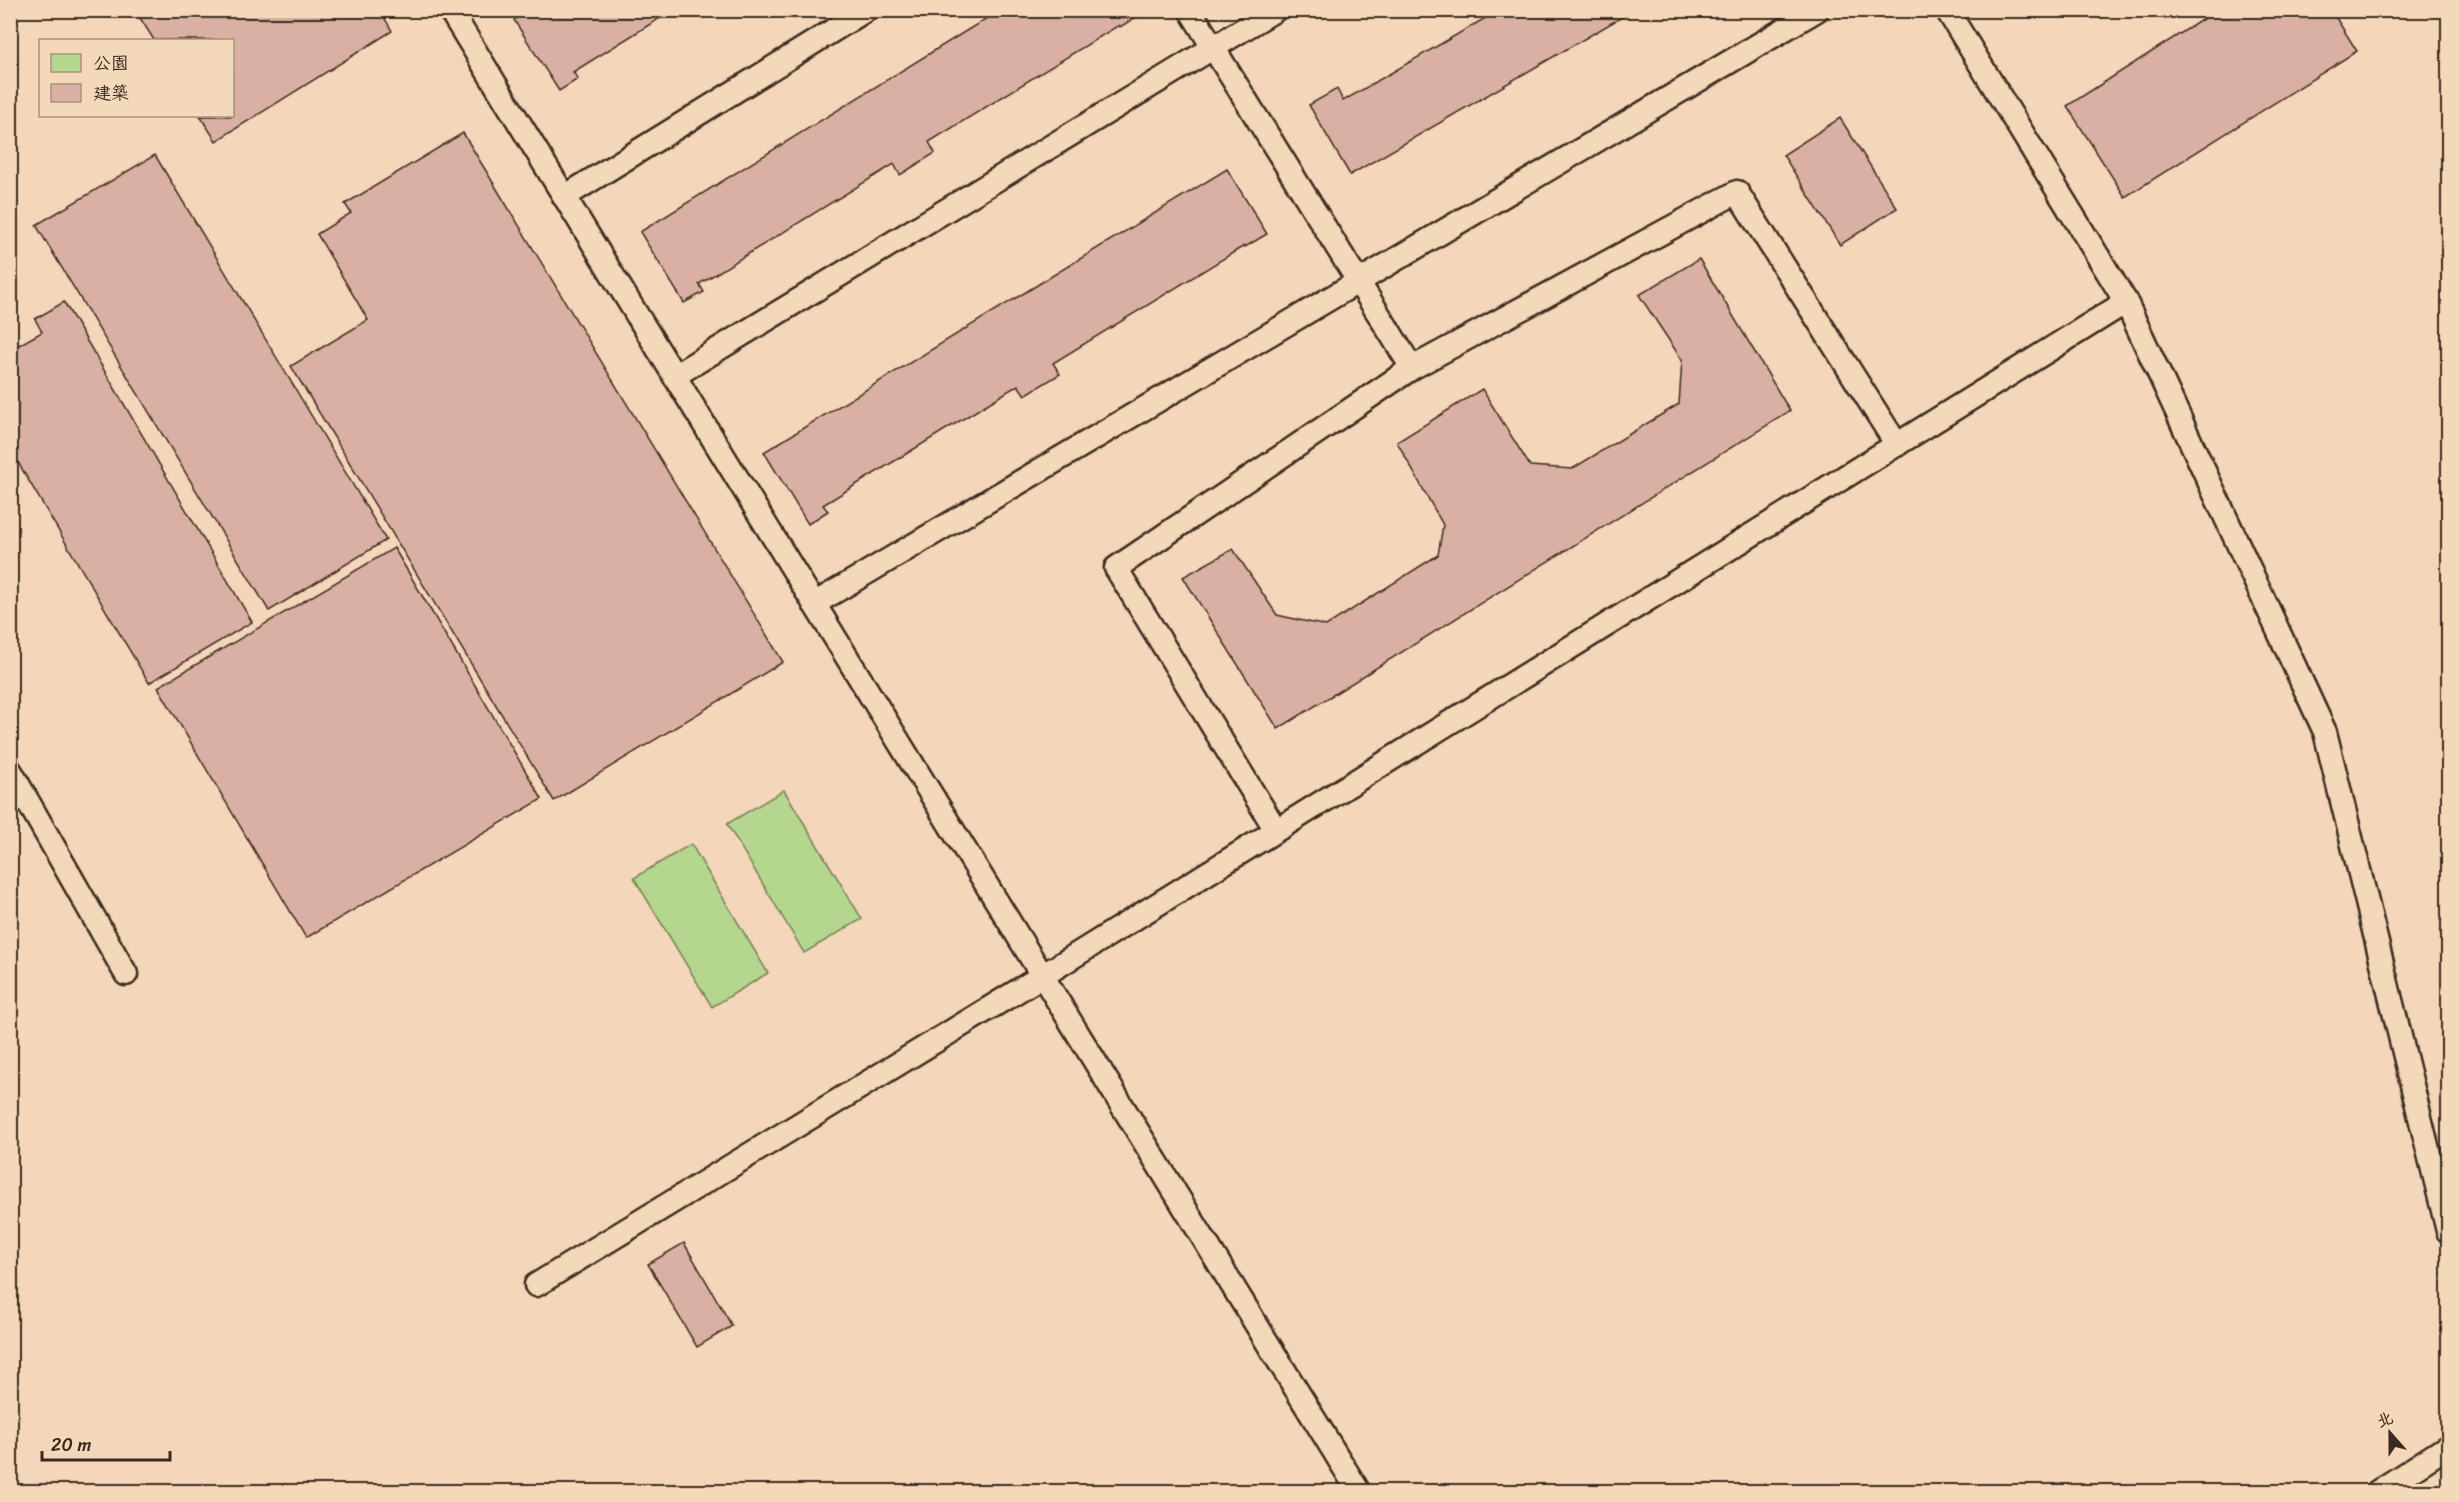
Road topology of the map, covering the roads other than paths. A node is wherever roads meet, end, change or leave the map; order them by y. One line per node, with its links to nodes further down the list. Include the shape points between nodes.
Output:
1 (450, 10): 8 (lane)
2 (866, 10): 8 (lane)
3 (1190, 10): 7 (lane)
4 (1275, 10): 7 (lane)
5 (1817, 10): 9 (lane)
6 (1947, 10): 10 (lane)
7 (1213, 48): 9 (lane); 12 (lane)
8 (564, 196): 12 (lane)
9 (1358, 282): 11 (lane); 14 (lane)
10 (2126, 302): 13 (lane); 19 (lane, via 2325,732)
11 (1412, 368): 13 (lane, via 1737,192); 16 (lane, via 1116,568)
12 (674, 376): 14 (lane)
13 (1897, 445): 16 (lane)
14 (814, 604): 18 (lane)
15 (10, 770): 17 (lane)
16 (1276, 830): 18 (lane)
17 (126, 974)
18 (1042, 975): 20 (lane); 22 (lane)
19 (2448, 1231)
20 (536, 1285)
21 (2448, 1446): 23 (lane)
22 (1359, 1491)
23 (2378, 1491)

